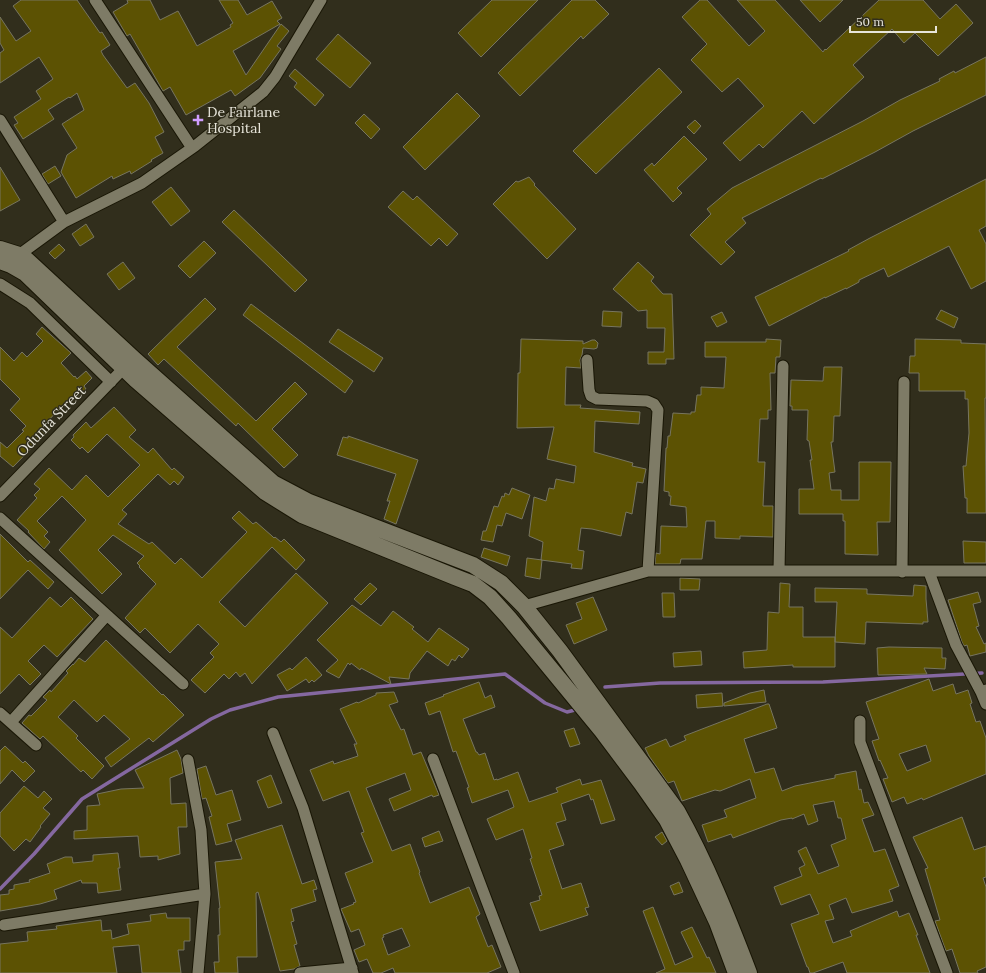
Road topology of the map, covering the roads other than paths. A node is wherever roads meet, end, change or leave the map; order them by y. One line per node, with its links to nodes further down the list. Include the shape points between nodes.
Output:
1 (95, 0): 4 (street, via 192,148)
2 (321, 0): 4 (street, via 275,77 263,92)
3 (0, 120): 5 (street)
4 (195, 146): 5 (street, via 142,183)
5 (64, 222): 7 (street)
6 (0, 249): 7 (main road)
7 (19, 254): 22 (main road, via 273,483 309,502 473,565 502,583)
8 (0, 261): 12 (main road, via 25,273)
9 (0, 284): 13 (street, via 30,303)
10 (588, 360): 17 (street, via 591,396 597,399 647,401 654,404 658,410)
11 (783, 366): 18 (street)
12 (124, 368): 13 (street, Odunfa Street); 40 (main road, via 265,492 302,515 455,576 473,584 490,597 602,731 667,820 717,922)
13 (111, 382): 15 (street, Odunfa Street)
14 (904, 382): 20 (street)
15 (0, 496)
16 (0, 518): 23 (street)
17 (648, 571): 18 (street); 22 (street)
18 (779, 571): 20 (street)
19 (986, 571): 21 (street)
20 (902, 572): 21 (street)
21 (929, 572): 25 (street, via 956,645)
22 (524, 606): 41 (main road, via 677,811 714,887)
23 (107, 615): 24 (street); 29 (street)
24 (183, 684)
25 (981, 688): 26 (street)
26 (986, 704)
27 (0, 713): 29 (street)
28 (860, 721): 42 (street, via 860,742)
29 (11, 722): 31 (street)
30 (273, 733): 36 (street, via 303,808)
31 (36, 745)
32 (433, 759): 39 (street)
33 (188, 760): 34 (street, via 201,830)
34 (206, 894): 35 (street); 37 (street)
35 (4, 925)
36 (353, 970): 38 (street)
37 (198, 973)
38 (300, 973)
39 (514, 973)
40 (736, 973)
41 (749, 973)
42 (947, 973)

